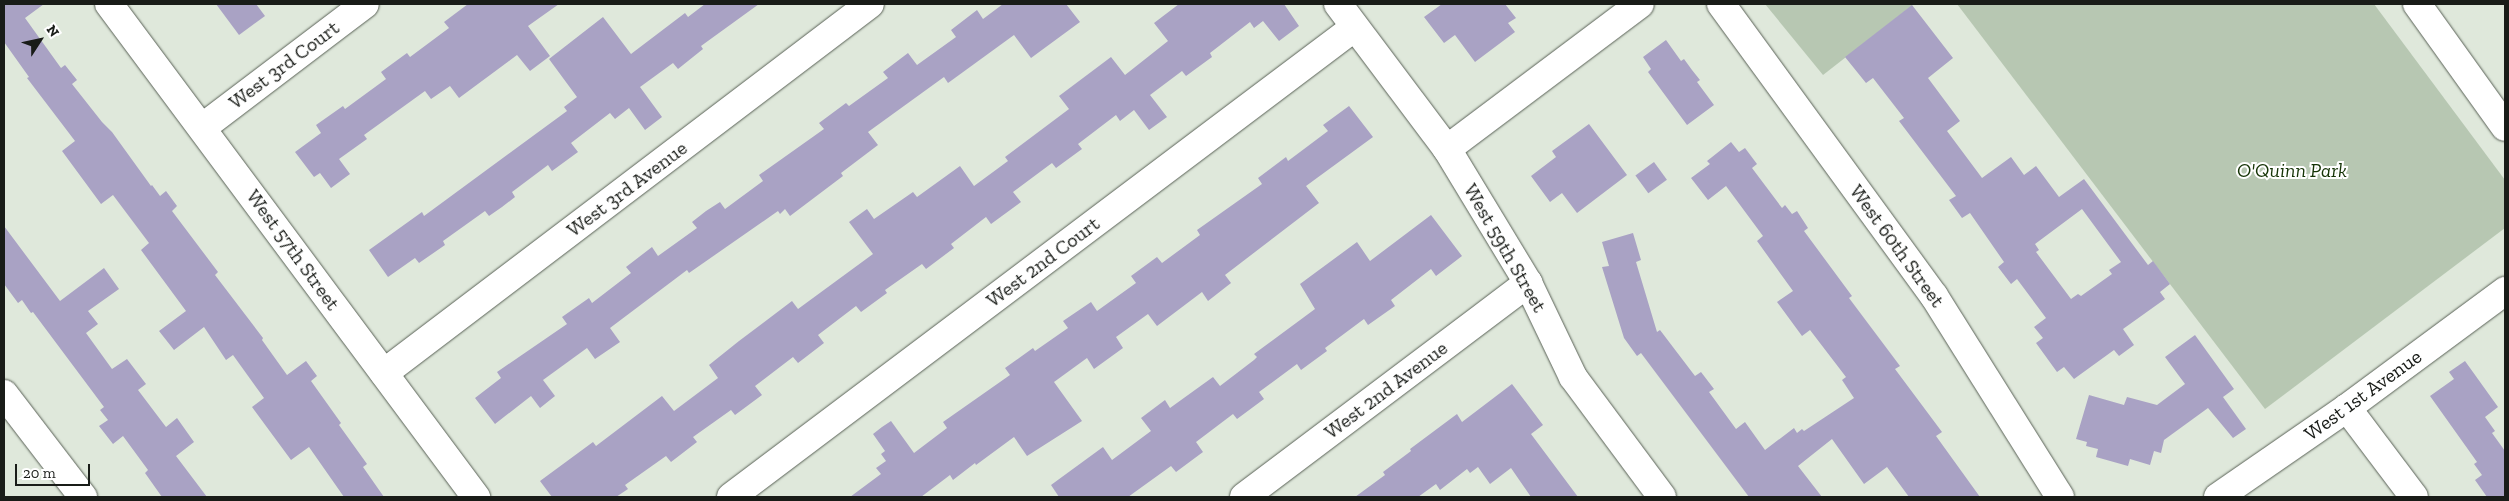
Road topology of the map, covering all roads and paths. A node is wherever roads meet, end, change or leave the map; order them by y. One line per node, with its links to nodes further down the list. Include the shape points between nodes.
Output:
1 (110, 4): 9 (street, West 57th Street)
2 (365, 4): 9 (street, West 3rd Court)
3 (870, 4): 14 (street, West 3rd Avenue)
4 (1338, 4): 8 (street, West 59th Street)
5 (1640, 4): 11 (street)
6 (1721, 4): 22 (street, West 60th Street, via 1934,296)
7 (2417, 4): 10 (street)
8 (1355, 27): 11 (street, West 59th Street); 19 (street, West 2nd Court)
9 (203, 127): 14 (street, West 57th Street)
10 (2505, 127)
11 (1447, 149): 12 (street, West 59th Street)
12 (1528, 283): 20 (street, West 2nd Avenue); 21 (street, West 59th Street, via 1573,377)
13 (2505, 290): 16 (street, West 1st Avenue)
14 (384, 373): 18 (street, West 57th Street)
15 (4, 394): 17 (street)
16 (2347, 408): 23 (street, West 1st Avenue); 24 (street)
17 (83, 497)
18 (476, 497)
19 (731, 497)
20 (1244, 497)
21 (1662, 497)
22 (2060, 497)
23 (2218, 497)
24 (2414, 497)

